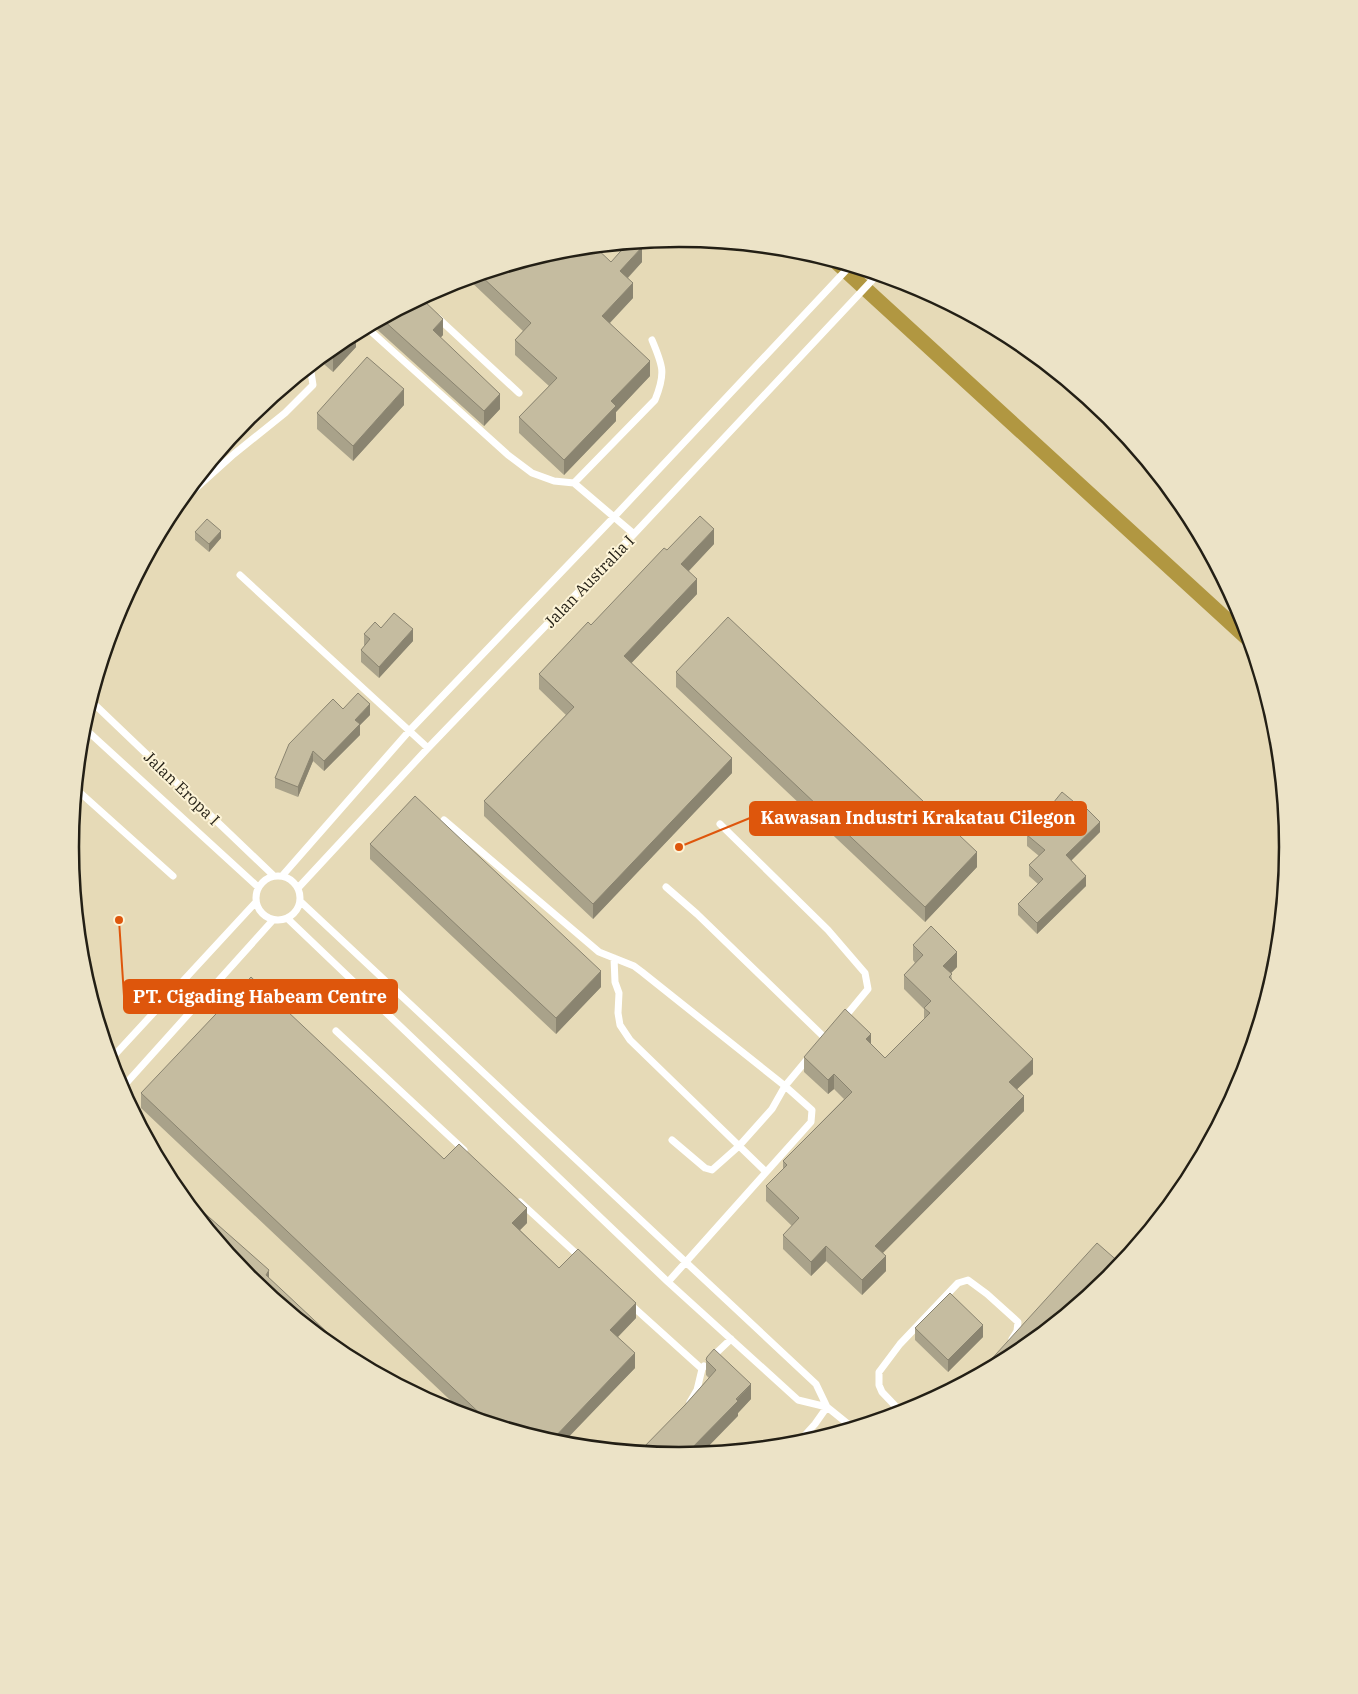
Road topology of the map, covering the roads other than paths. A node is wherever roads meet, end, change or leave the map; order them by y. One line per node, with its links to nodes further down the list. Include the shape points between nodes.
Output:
1 (846, 271): 10 (lane, Jalan Australia I)
2 (873, 279): 11 (lane, Jalan Australia I)
3 (432, 313): 7 (lane)
4 (371, 332): 9 (lane, via 532,473 554,481)
5 (652, 340): 9 (lane, via 662,363 662,382 655,400)
6 (311, 373): 8 (lane, via 313,385 285,413)
7 (519, 393)
8 (203, 482)
9 (574, 483): 10 (lane)
10 (614, 517): 11 (lane); 14 (lane, Jalan Australia I)
11 (634, 534): 16 (lane, Jalan Australia I)
12 (240, 575): 14 (lane)
13 (96, 705): 21 (lane, Jalan Eropa I)
14 (410, 730): 16 (lane); 21 (lane, Jalan Australia I)
15 (90, 733): 22 (lane, Jalan Eropa I)
16 (428, 748): 24 (lane, Jalan Australia I)
17 (81, 794): 20 (lane)
18 (444, 820): 29 (lane, via 600,952)
19 (720, 824): 30 (lane, via 828,930 865,973 868,989)
20 (173, 876)
21 (278, 876): 22 (lane, Jalan Australia I, via 265,880); 24 (lane, via 291,880)
22 (258, 887): 26 (lane)
23 (666, 887): 33 (lane)
24 (298, 888): 25 (lane)
25 (300, 901): 27 (lane, via 296,912); 45 (lane)
26 (256, 903): 28 (lane, via 262,914); 36 (lane)
27 (288, 919): 28 (lane); 46 (lane)
28 (273, 920): 37 (lane)
29 (614, 958): 38 (lane, via 634,966); 40 (lane, via 620,1025 630,1040)
30 (837, 1025)
31 (336, 1031): 41 (lane)
32 (831, 1031): 33 (lane)
33 (825, 1038): 34 (lane)
34 (820, 1044)
35 (814, 1051): 38 (lane)
36 (116, 1054)
37 (127, 1083)
38 (785, 1086): 40 (lane, via 772,1109); 42 (lane, via 812,1110 813,1116)
39 (672, 1140): 40 (lane, via 705,1168 712,1170)
40 (740, 1146): 42 (lane)
41 (468, 1153)
42 (766, 1172): 45 (lane)
43 (512, 1194): 44 (lane)
44 (584, 1262)
45 (684, 1262): 46 (lane); 52 (lane, via 816,1384)
46 (668, 1282): 48 (lane)
47 (627, 1302): 50 (lane)
48 (731, 1339): 50 (lane); 52 (lane, via 798,1400)
49 (1010, 1342): 53 (lane, via 1018,1322 968,1280 958,1283 900,1344 879,1372 878,1385)
50 (702, 1369): 51 (lane, via 696,1390)
51 (686, 1407)
52 (827, 1407): 54 (lane); 55 (lane)
53 (896, 1407)
54 (847, 1423)
55 (806, 1434)

